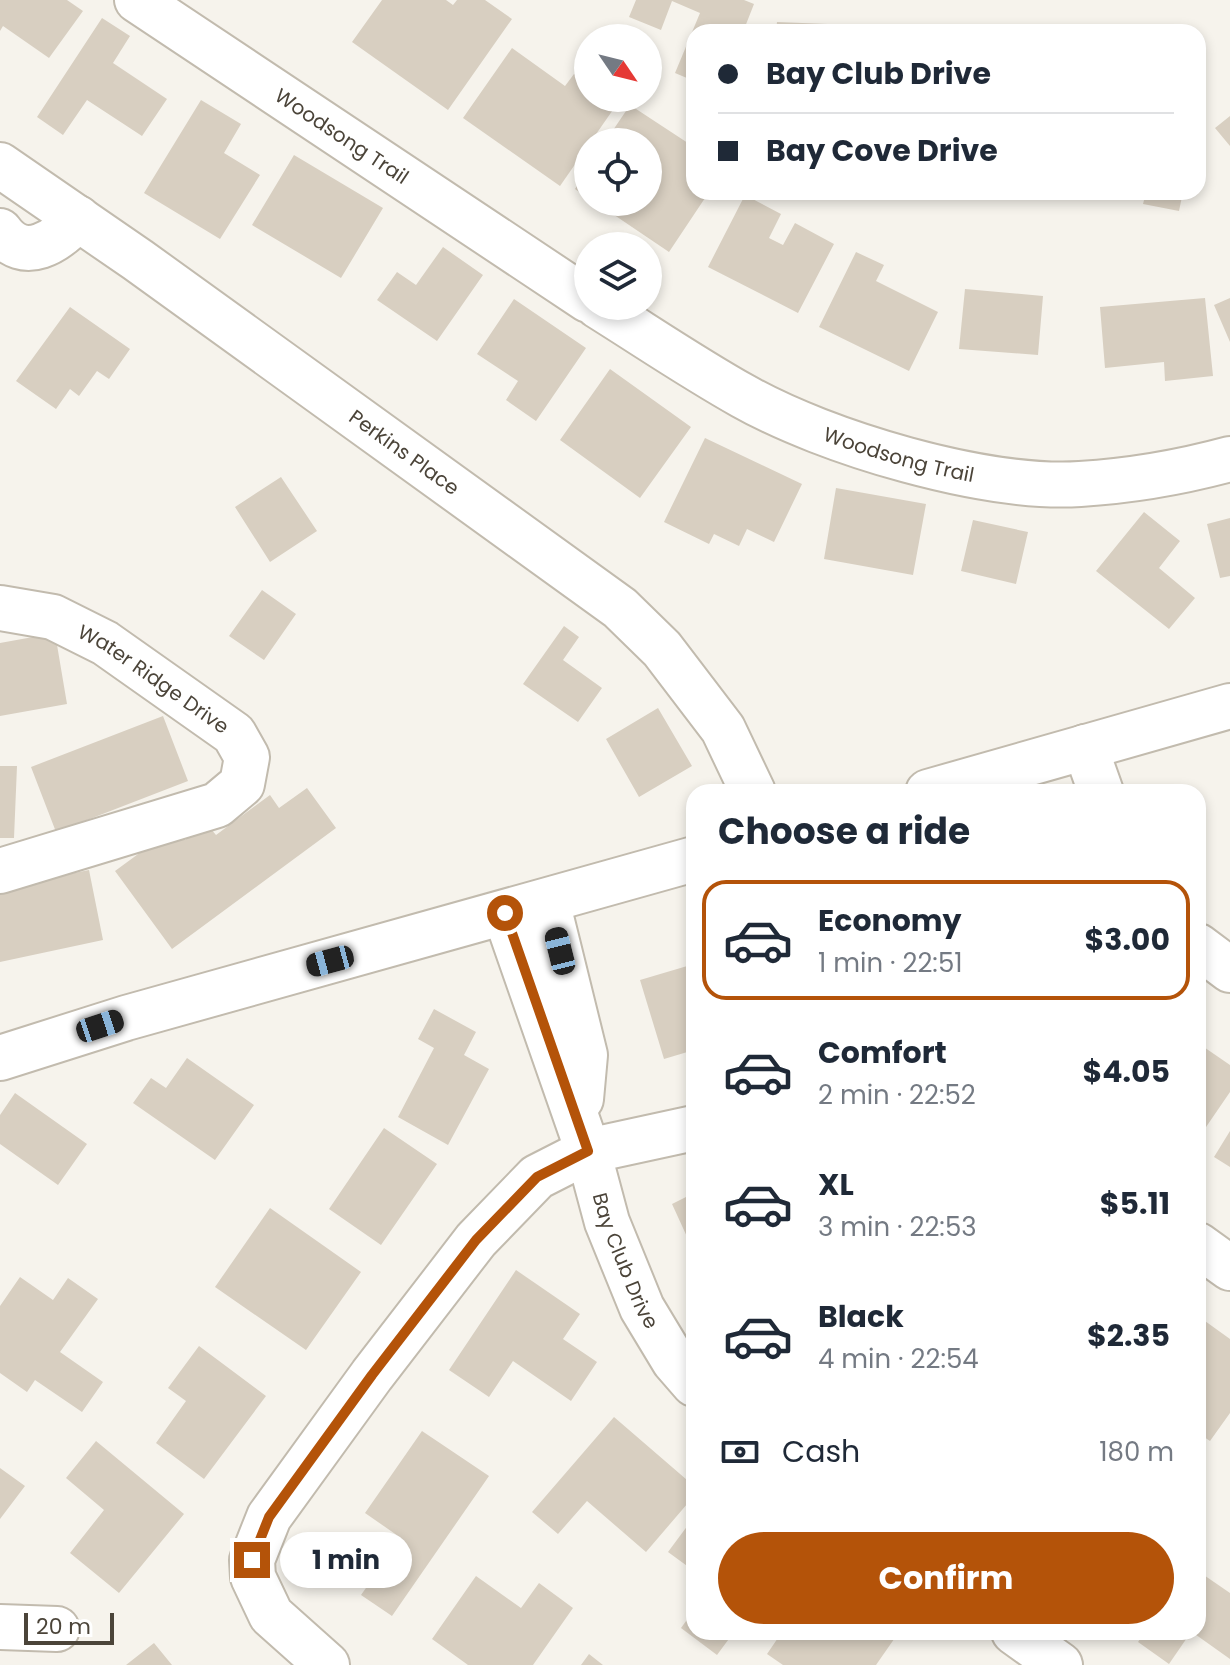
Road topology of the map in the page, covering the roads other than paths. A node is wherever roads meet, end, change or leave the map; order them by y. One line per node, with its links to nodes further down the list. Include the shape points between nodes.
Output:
1 (137, 0): 5 (street, Woodsong Trail)
2 (0, 165): 3 (street, Perkins Place)
3 (78, 218): 4 (street, via 61,238 42,248 17,244); 11 (street, Perkins Place, via 620,608 662,649 723,729)
4 (0, 231)
5 (574, 291)
6 (620, 320): 7 (street, Woodsong Trail, via 744,397 844,443 991,478 1078,484 1190,470)
7 (1230, 459)
8 (0, 608): 15 (street, Water Ridge Drive, via 53,617 105,643 234,734 247,757 242,784 217,805)
9 (1230, 706): 10 (street)
10 (1085, 747): 12 (street); 13 (street)
11 (749, 784)
12 (956, 784)
13 (1098, 784)
14 (686, 861): 16 (street)
15 (0, 871)
16 (547, 901): 17 (street); 22 (street, Bay Club Drive, via 585,1055)
17 (505, 913): 20 (street); 22 (street, Bay Club Drive)
18 (1206, 952): 19 (street)
19 (1230, 970)
20 (8, 1052)
21 (686, 1129): 22 (street)
22 (584, 1138): 25 (street, Bay Club Drive, via 607,1222 642,1308); 29 (street, via 507,1206 372,1375 269,1517 252,1560 253,1577 271,1615)
23 (1206, 1251): 24 (street)
24 (1230, 1268)
25 (686, 1375)
26 (0, 1627): 27 (street)
27 (57, 1629)
28 (1025, 1640): 30 (street)
29 (327, 1665)
30 (1060, 1665)

